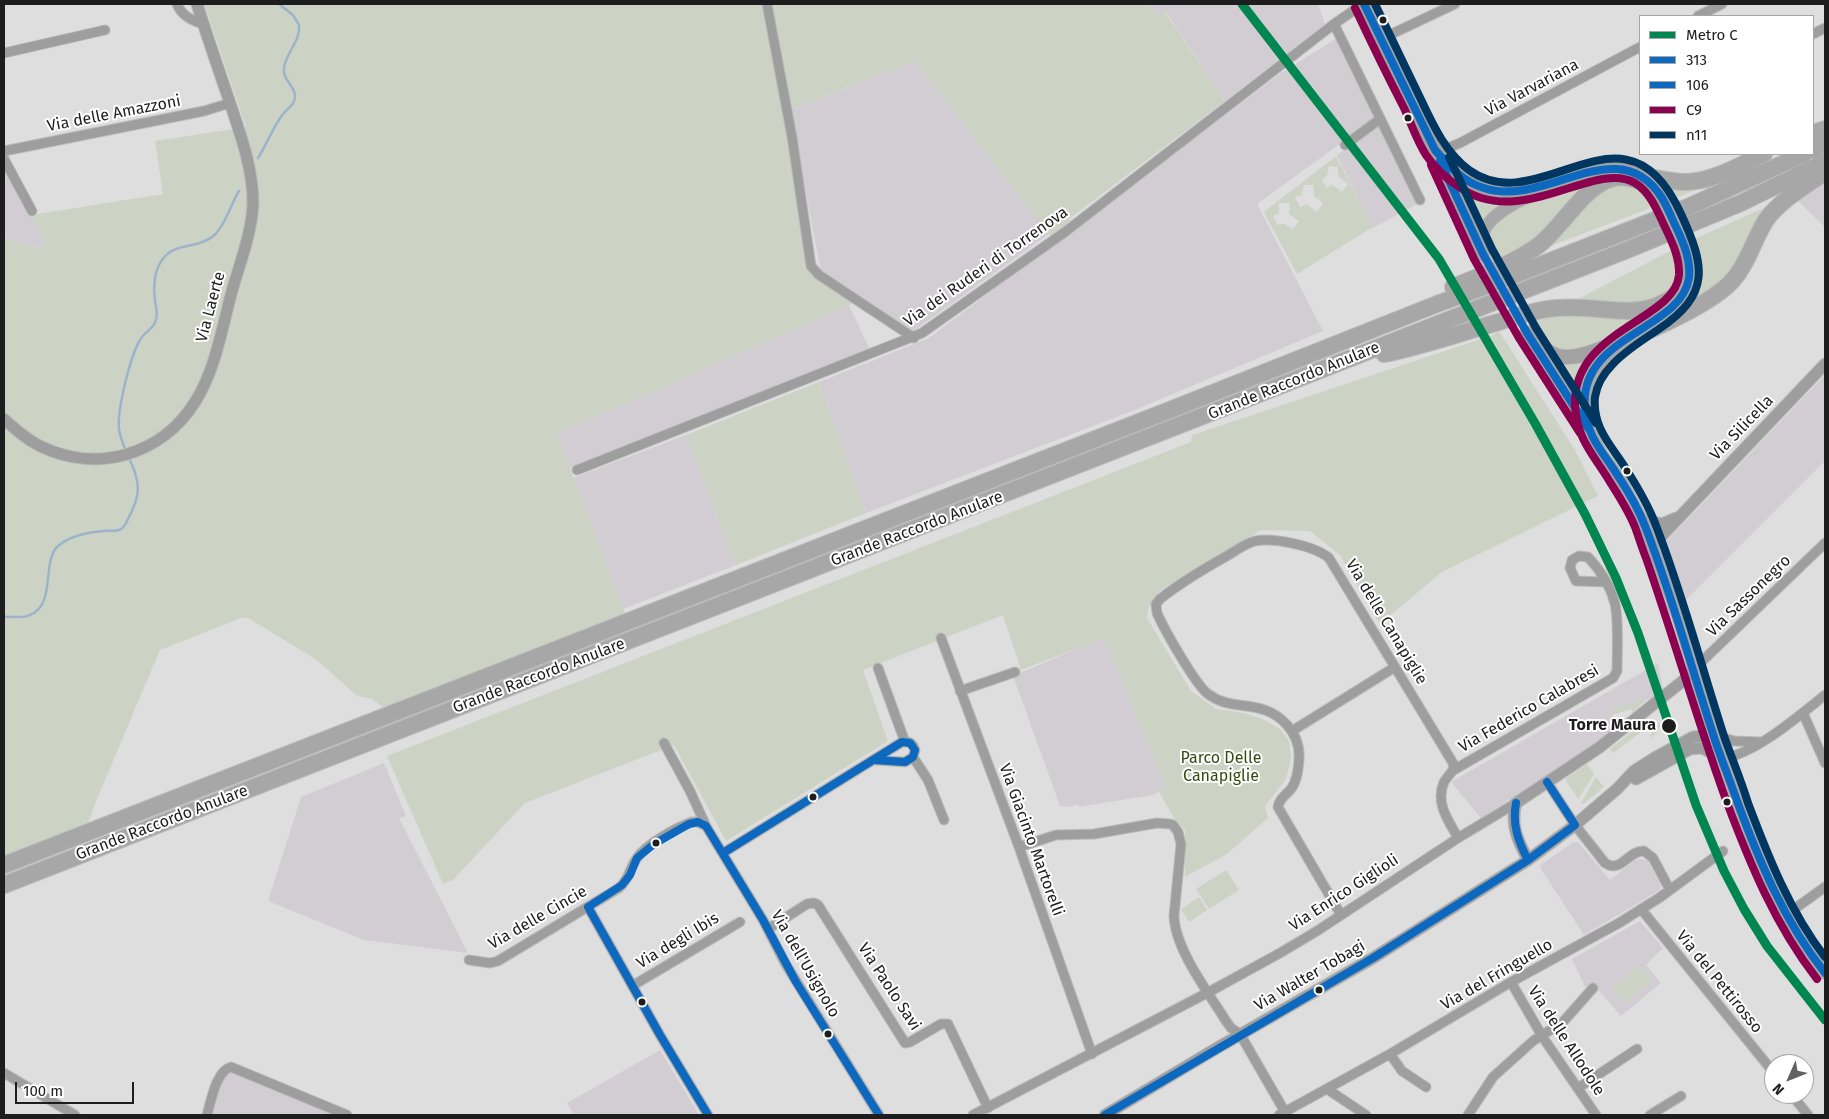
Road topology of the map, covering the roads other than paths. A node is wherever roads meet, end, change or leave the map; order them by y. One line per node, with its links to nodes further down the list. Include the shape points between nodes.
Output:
1 (177, 4): 8 (street, via 179,10)
2 (196, 4): 8 (street, Via Laerte)
3 (767, 4): 36 (street, via 812,266 819,275)
4 (1364, 4): 9 (street, Via dei Ruderi di Torrenova); 11 (main road)
5 (1455, 4): 11 (street)
6 (1722, 4): 7 (street)
7 (1700, 15)
8 (204, 24): 14 (street, Via Laerte)
9 (1334, 24): 15 (street); 36 (street, Via dei Ruderi di Torrenova, via 1065,232)
10 (105, 30): 13 (street)
11 (1381, 39): 19 (main road)
12 (1639, 49): 19 (street, Via Varvariana, via 1460,143)
13 (4, 53)
14 (230, 103): 20 (street, Via delle Amazzoni); 41 (street, Via Laerte, via 250,178 249,228 217,348 200,393 187,413 158,441 113,457 81,458 55,452 27,438)
15 (1380, 118): 17 (street); 29 (street)
16 (1825, 143): 18 (highway)
17 (1345, 144)
18 (1814, 149)
19 (1435, 150): 27 (main road, via 1452,169 1480,187 1503,192); 33 (main road)
20 (4, 151)
21 (1762, 155): 26 (highway, via 1691,182)
22 (1802, 155): 38 (highway, Grande Raccordo Anulare, via 1688,208)
23 (4, 159): 31 (street)
24 (1825, 162): 39 (highway, Grande Raccordo Anulare, via 1698,222)
25 (1825, 172): 37 (highway, via 1770,216 1730,284 1656,328)
26 (1642, 176): 27 (main road, via 1624,169 1607,168); 28 (main road)
27 (1564, 181): 33 (main road, via 1499,213 1483,234)
28 (1655, 187): 30 (main road); 38 (highway, via 1623,177 1605,180 1547,238 1521,257 1327,339)
29 (1420, 200)
30 (1665, 202)
31 (32, 211)
32 (1682, 241): 34 (main road, via 1690,266)
33 (1483, 254)
34 (1687, 286): 37 (main road, via 1673,306); 39 (highway, via 1668,302 1651,308 1627,311 1546,309 1405,349)
35 (1527, 333): 37 (main road, via 1550,353 1566,357 1584,355); 42 (main road)
36 (914, 338): 44 (street, Via dei Ruderi di Torrenova)
37 (1624, 340): 42 (main road, via 1600,362 1588,384 1585,407)
38 (1305, 356): 79 (highway, Grande Raccordo Anulare)
39 (1343, 362): 80 (highway, Grande Raccordo Anulare)
40 (1825, 364): 45 (street, Via Silicella)
41 (4, 419)
42 (1591, 433): 43 (main road)
43 (1604, 457): 46 (main road); 48 (main road, via 1622,498)
44 (577, 470)
45 (1682, 514): 46 (street, Via Silicella, via 1662,524); 48 (street, Via Silicella)
46 (1642, 520): 48 (main road)
47 (1825, 543): 53 (street, Via Sassonegro)
48 (1652, 546): 53 (main road)
49 (1606, 582): 67 (street, Via Federico Calabresi, via 1615,608 1615,676)
50 (941, 638): 55 (street, Via Giacinto Martorelli)
51 (1395, 667): 58 (street); 58 (street, Via delle Canapiglie, via 1333,562 1325,554 1311,549 1272,541 1252,542 1160,599 1156,608 1159,617 1204,691 1223,701 1270,711); 67 (street, Via delle Canapiglie, via 1453,763)
52 (878, 668): 60 (street)
53 (1694, 669): 59 (main road); 68 (street, Via Enrico Giglioli, via 1600,747)
54 (1015, 672): 55 (street)
55 (960, 690): 75 (street, Via Giacinto Martorelli)
56 (1825, 695): 57 (street)
57 (1803, 713): 61 (street); 66 (street)
58 (1292, 731): 86 (street, via 1298,749 1297,774 1292,788 1278,807)
59 (1714, 735): 61 (street, via 1734,741); 64 (main road); 69 (street, Via Walter Tobagi, via 1699,735 1686,740 1634,771)
60 (905, 742): 63 (street, via 913,746); 65 (street)
61 (1761, 742): 64 (street, via 1741,753)
62 (664, 743): 73 (street)
63 (914, 757): 65 (street, via 905,762); 71 (street, via 928,780)
64 (1722, 758): 69 (street, Via Walter Tobagi, via 1702,748 1690,749); 90 (main road, via 1756,851 1782,906 1799,938)
65 (875, 760): 77 (street)
66 (1825, 763)
67 (1452, 771): 74 (street, via 1444,782 1440,800)
68 (1547, 782): 70 (street, Via Enrico Giglioli); 72 (street)
69 (1617, 789): 72 (street, Via Walter Tobagi)
70 (1516, 803): 74 (street, Via Enrico Giglioli); 78 (street, via 1515,832)
71 (944, 820)
72 (1574, 825): 78 (street, Via Walter Tobagi); 82 (street, via 1608,865 1619,866 1638,851 1647,852)
73 (706, 826): 77 (street, Via dell'Usignolo); 83 (street, Via delle Cincie, via 698,822 689,824 654,844 637,858 622,885)
74 (1458, 838): 86 (street, Via Enrico Giglioli)
75 (1019, 847): 94 (street, via 1053,836 1094,834 1148,823 1170,824 1180,836 1181,844 1174,925 1186,955); 98 (street, Via Giacinto Martorelli)
76 (1723, 851): 82 (street, Via del Fringuello)
77 (723, 853): 88 (street, Via dell'Usignolo)
78 (1528, 860): 95 (street, Via Walter Tobagi, via 1358,968)
79 (4, 865)
80 (4, 885)
81 (1825, 887): 85 (street)
82 (1670, 890): 84 (street, Via del Fringuello)
83 (588, 907): 89 (street, Via delle Cincie, via 498,961); 92 (street)
84 (1641, 909): 91 (street, Via del Fringuello); 100 (street, Via del Pettirosso)
85 (1793, 910)
86 (1341, 915): 94 (street, Via Enrico Giglioli)
87 (740, 922): 92 (street, Via degli Ibis)
88 (768, 929): 107 (street, Via Paolo Savi, via 807,904 814,902 818,905 905,1043 941,1024 948,1024); 113 (street, Via dell'Usignolo, via 792,976)
89 (469, 960)
90 (1825, 973)
91 (1511, 982): 96 (street, Via delle Allodole); 99 (street, Via del Fringuello)
92 (632, 986): 112 (street)
93 (1593, 988): 96 (street, via 1567,1018)
94 (1209, 992): 95 (street, via 1230,1026); 98 (street, Via Enrico Giglioli)
95 (1240, 1034): 108 (street); 115 (street, Via Walter Tobagi)
96 (1542, 1036): 103 (street, Via delle Allodole); 117 (street, via 1493,1077)
97 (1637, 1049): 103 (street)
98 (1092, 1054): 107 (street, Via Enrico Giglioli)
99 (1390, 1054): 102 (street, via 1402,1071); 104 (street, Via del Fringuello)
100 (1764, 1061)
101 (4, 1073): 109 (street)
102 (1426, 1087)
103 (1578, 1088): 118 (street, Via delle Allodole)
104 (1327, 1089): 108 (street, Via del Fringuello); 116 (street)
105 (1681, 1096): 119 (street)
106 (1799, 1104): 120 (street)
107 (988, 1108): 114 (street, Via Enrico Giglioli)
108 (1282, 1114)
109 (75, 1115)
110 (207, 1115): 111 (street, via 220,1076 231,1067)
111 (347, 1115)
112 (708, 1115)
113 (879, 1115)
114 (973, 1115)
115 (1105, 1115)
116 (1366, 1115)
117 (1468, 1115)
118 (1596, 1115)
119 (1650, 1115)
120 (1808, 1115)

